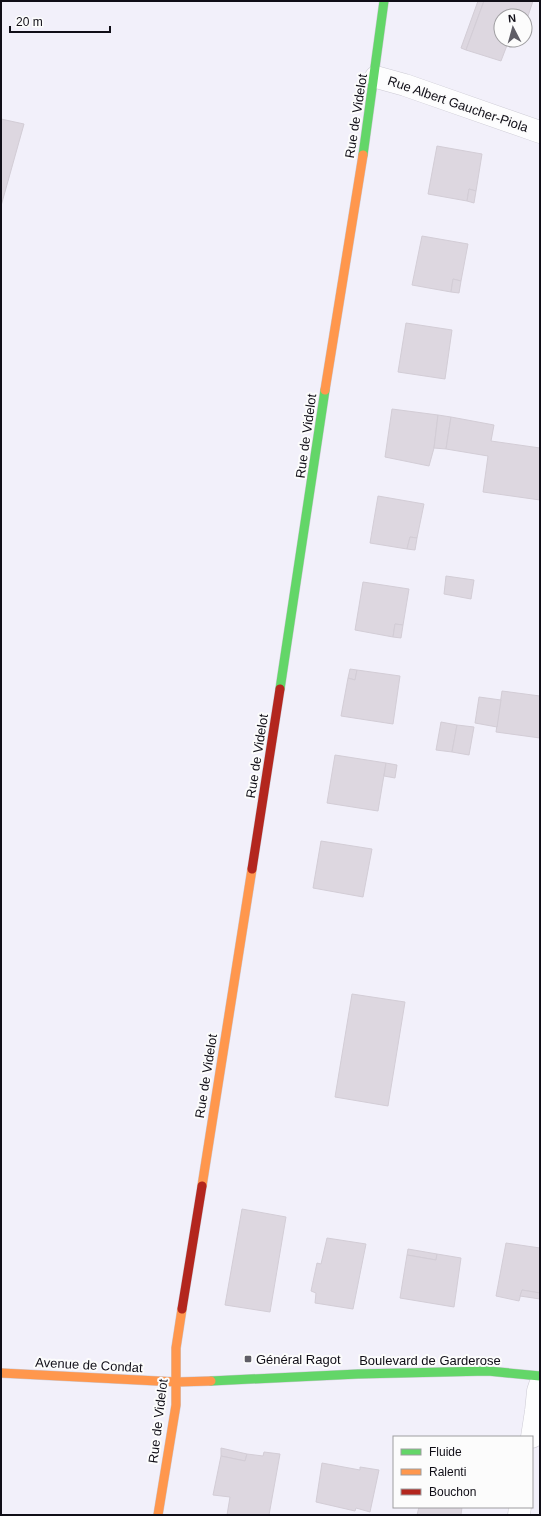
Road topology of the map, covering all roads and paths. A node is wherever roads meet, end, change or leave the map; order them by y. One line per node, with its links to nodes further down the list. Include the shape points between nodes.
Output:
1 (384, 1): 2 (street, Rue de Videlot)
2 (376, 77): 3 (street, Rue Albert Gaucher-Piola); 6 (street, Rue de Videlot, via 176,1348)
3 (540, 132)
4 (1, 1374): 6 (street, Avenue de Condat)
5 (540, 1376): 6 (street, Boulevard de Garderose, via 488,1371)
6 (177, 1382): 9 (street, Rue de Videlot, via 174,1418)
7 (540, 1385): 8 (street)
8 (532, 1436)
9 (158, 1515)

